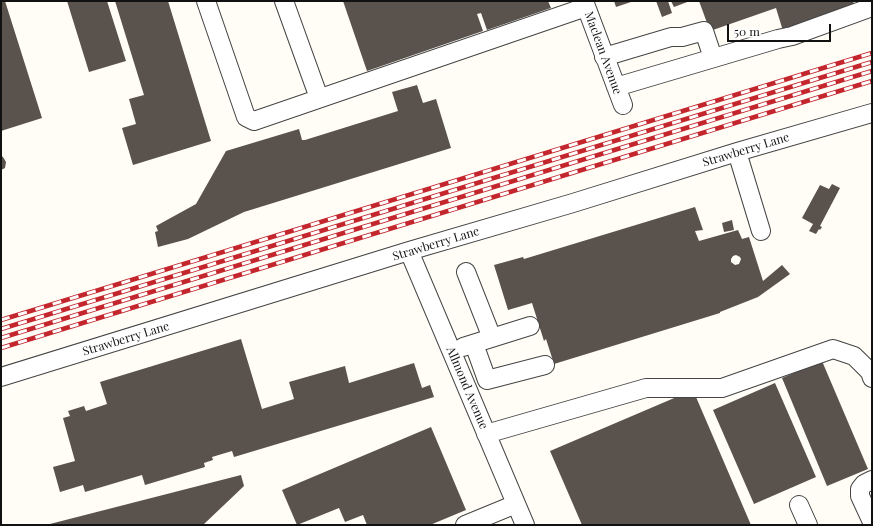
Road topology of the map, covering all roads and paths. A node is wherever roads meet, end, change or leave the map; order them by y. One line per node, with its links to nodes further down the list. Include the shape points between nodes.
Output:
1 (206, 1): 8 (street, via 246,117 254,121)
2 (284, 1): 8 (street)
3 (585, 4): 5 (street, Maclean Avenue); 8 (street)
4 (872, 7): 6 (street, via 792,36)
5 (604, 56): 6 (street, via 671,37 682,38 704,31); 7 (street, Maclean Avenue)
6 (713, 58): 7 (street)
7 (616, 87): 9 (street, Maclean Avenue)
8 (318, 98)
9 (622, 105)
10 (872, 113): 11 (street, Strawberry Lane)
11 (737, 152): 12 (street); 13 (street, Strawberry Lane)
12 (762, 231)
13 (409, 251): 18 (street, Allmond Avenue); 20 (street, Strawberry Lane)
14 (466, 272): 16 (street)
15 (530, 326): 16 (street)
16 (492, 338): 17 (street)
17 (474, 344): 18 (street); 19 (street, via 487,380)
18 (451, 351): 22 (street, Allmond Avenue)
19 (545, 365)
20 (1, 377)
21 (872, 378): 22 (street, via 870,372 854,356 832,349 722,388 646,388)
22 (486, 434): 24 (street, Allmond Avenue)
23 (872, 480): 26 (street, via 860,489 860,496)
24 (516, 504): 27 (street); 28 (street, Allmond Avenue)
25 (799, 505): 29 (street)
26 (872, 522)
27 (465, 525)
28 (525, 525)
29 (808, 525)

